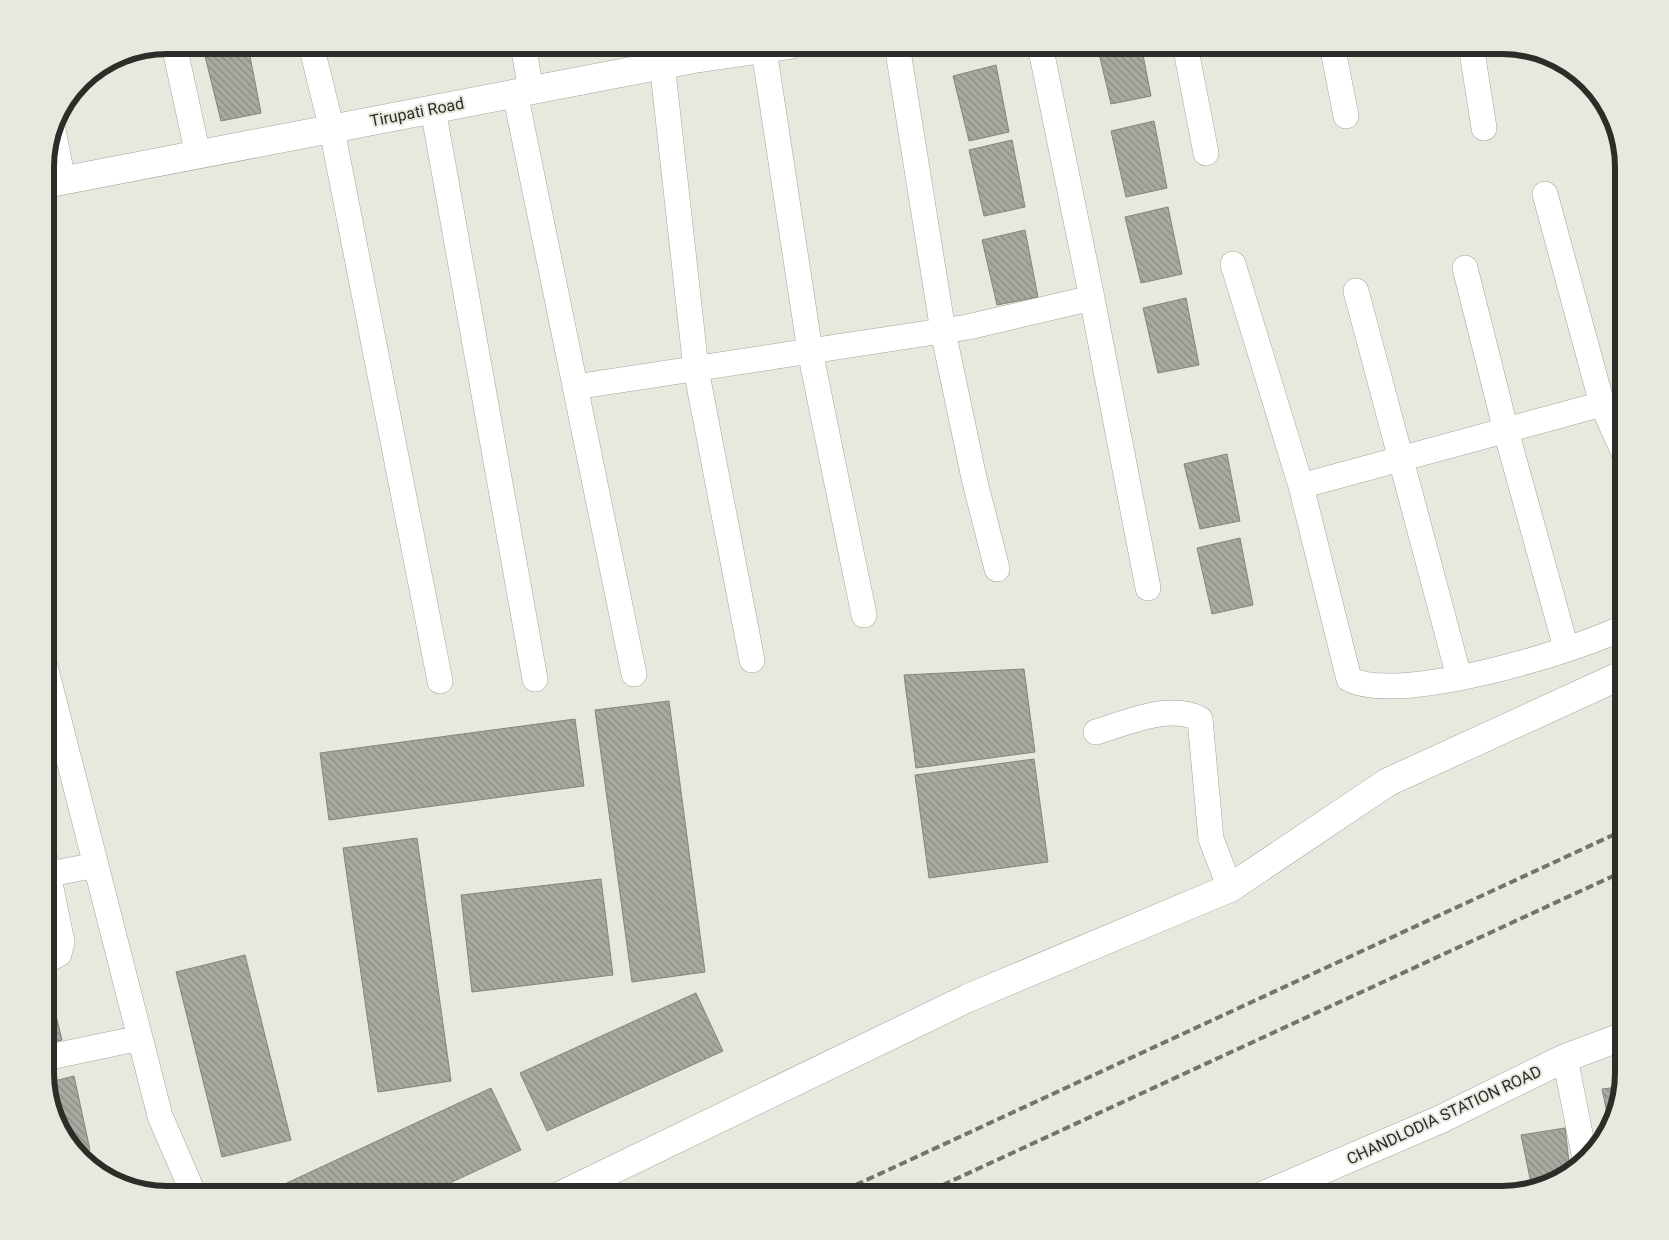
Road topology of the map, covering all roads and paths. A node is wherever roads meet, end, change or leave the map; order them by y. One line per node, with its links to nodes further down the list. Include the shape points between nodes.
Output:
1 (176, 54): 18 (street)
2 (313, 54): 16 (street)
3 (522, 54): 12 (street)
4 (732, 54): 11 (street, Tirupati Road, via 694,59)
5 (778, 54): 26 (street)
6 (898, 54): 25 (street)
7 (1042, 54): 24 (street)
8 (1187, 54): 17 (street)
9 (1334, 54): 14 (street)
10 (1472, 54): 15 (street)
11 (662, 55): 12 (street, Tirupati Road); 27 (street)
12 (523, 92): 13 (street, Tirupati Road); 28 (street)
13 (433, 109): 16 (street, Tirupati Road); 43 (street)
14 (1346, 116)
15 (1484, 128)
16 (332, 130): 18 (street, Tirupati Road); 44 (street)
17 (1206, 153)
18 (198, 155): 19 (street, Tirupati Road)
19 (54, 182)
20 (1545, 194): 29 (street)
21 (1233, 264): 33 (street)
22 (1465, 268): 30 (street)
23 (1356, 291): 32 (street)
24 (1092, 298): 25 (street); 35 (street)
25 (943, 331): 26 (street); 34 (street)
26 (810, 351): 27 (street); 36 (street)
27 (696, 368): 28 (street); 39 (street)
28 (575, 387): 40 (street)
29 (1602, 404): 30 (street); 31 (street)
30 (1506, 431): 32 (street); 38 (street)
31 (1615, 434)
32 (1401, 459): 33 (street); 41 (street)
33 (1301, 486): 41 (street, via 1349,679 1360,685 1415,685)
34 (997, 569)
35 (1148, 588)
36 (864, 615)
37 (1615, 630): 38 (street)
38 (1566, 648): 41 (street, via 1513,667)
39 (752, 660)
40 (634, 674)
41 (1459, 677)
42 (1615, 678): 49 (street, via 1388,782)
43 (535, 679)
44 (440, 681)
45 (54, 701): 47 (street)
46 (1096, 732): 49 (street, via 1159,714 1192,715 1200,719 1211,839)
47 (96, 866): 48 (street); 52 (street)
48 (54, 869)
49 (1230, 888): 58 (street, via 968,998)
50 (54, 906): 51 (street, via 62,942 59,954)
51 (54, 956)
52 (140, 1038): 54 (street); 57 (street, via 160,1116)
53 (1615, 1039): 55 (street, CHANDLODIA STATION ROAD)
54 (54, 1056)
55 (1565, 1058): 56 (street); 59 (street, CHANDLODIA STATION ROAD, via 1439,1120)
56 (1583, 1151)
57 (190, 1186)
58 (580, 1186)
59 (1285, 1186)

